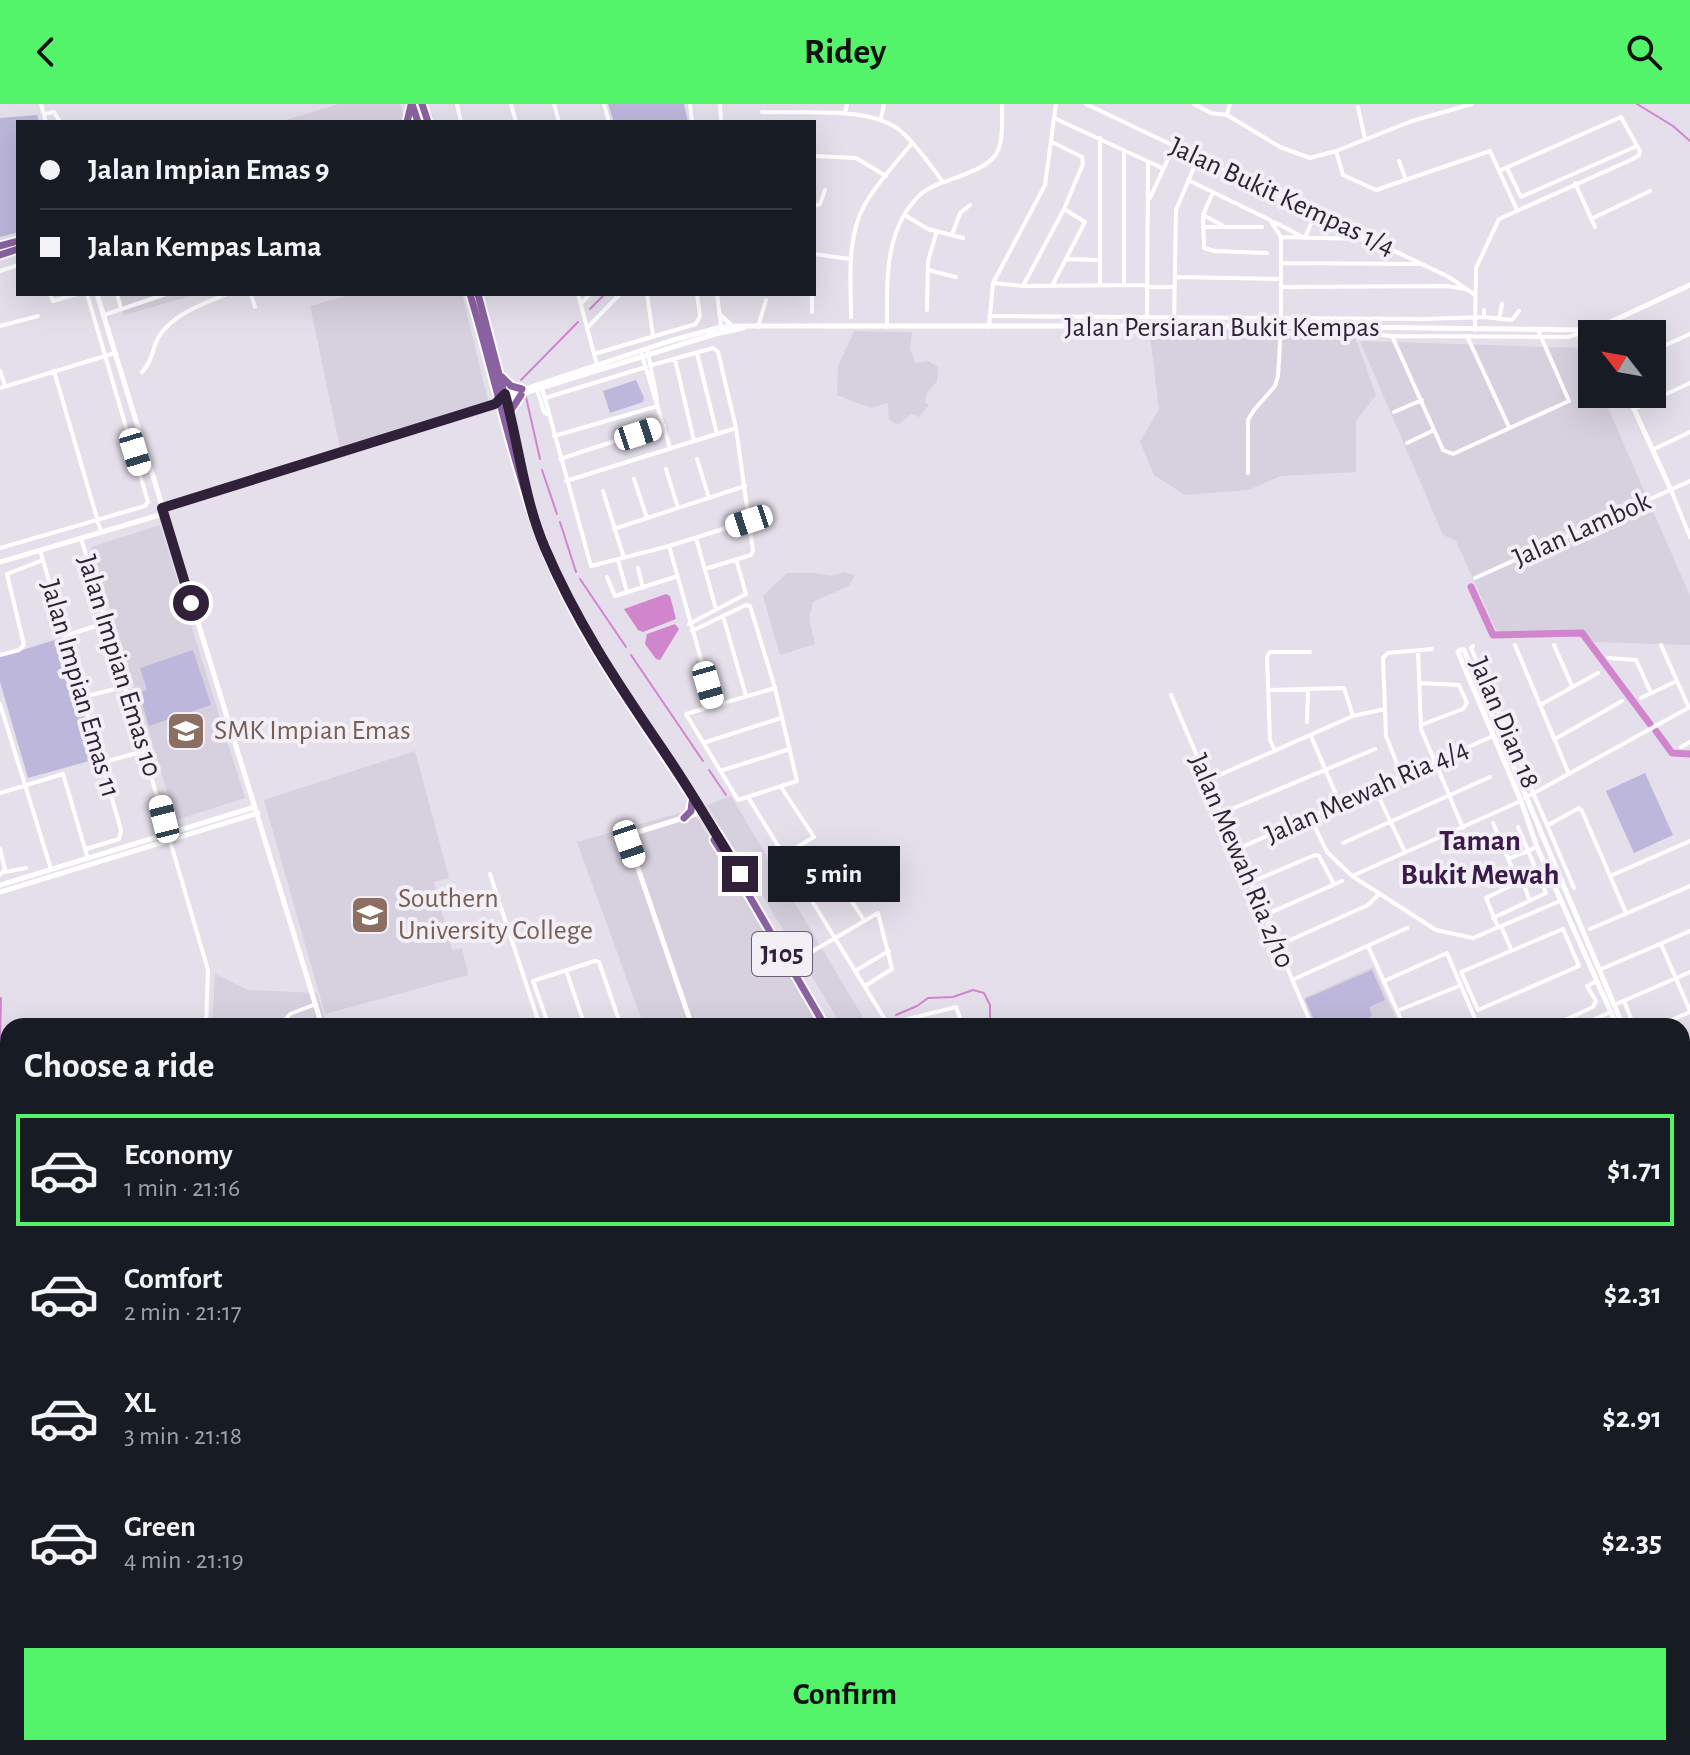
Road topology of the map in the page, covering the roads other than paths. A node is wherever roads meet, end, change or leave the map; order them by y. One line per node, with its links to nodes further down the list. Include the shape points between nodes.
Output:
1 (41, 104): 14 (street)
2 (808, 104): 15 (street)
3 (847, 104): 13 (street)
4 (884, 104): 17 (street)
5 (1002, 104): 39 (street, via 1000,145 991,160)
6 (1056, 104): 18 (street)
7 (1086, 104): 25 (street, Jalan Bukit Kempas 1/4)
8 (1194, 104): 16 (street)
9 (1230, 104): 16 (street)
10 (1472, 104): 22 (street)
11 (1358, 107): 22 (street)
12 (762, 112): 15 (street)
13 (845, 113): 15 (street); 17 (street)
14 (44, 114): 19 (street); 20 (street, via 57,113)
15 (809, 114)
16 (1227, 115): 28 (street, via 1299,156)
17 (881, 118): 24 (street)
18 (1054, 118): 21 (street); 23 (street)
19 (46, 120)
20 (59, 120)
21 (1100, 138): 27 (street); 71 (street)
22 (1365, 139): 28 (street)
23 (1052, 142): 47 (street, via 1083,160); 80 (street, via 1045,185)
24 (912, 143): 36 (street); 39 (street)
25 (1174, 146): 30 (street, Jalan Bukit Kempas 1/4); 33 (street)
26 (1637, 146): 34 (street, via 1621,117); 34 (street, via 1521,197); 40 (street, via 1639,155)
27 (1124, 150): 32 (street); 82 (street)
28 (1336, 151): 38 (street, via 1343,175 1366,187 1379,189)
29 (816, 156): 36 (street, via 856,158)
30 (1198, 158): 37 (street); 49 (street, Jalan Bukit Kempas 1/4)
31 (1399, 161): 38 (street)
32 (1148, 162): 33 (street); 44 (street)
33 (1162, 168): 44 (street)
34 (1507, 168): 35 (street)
35 (1501, 170): 38 (street, via 1486,150); 48 (street)
36 (886, 176): 69 (street, via 861,212)
37 (1188, 180): 43 (street); 77 (street, via 1176,210)
38 (1406, 180)
39 (943, 182): 51 (street, via 921,194)
40 (1575, 183): 48 (street); 52 (street)
41 (825, 190): 45 (street)
42 (1650, 191): 52 (street)
43 (1213, 192): 50 (street); 53 (street)
44 (1148, 204): 86 (street)
45 (816, 205)
46 (970, 205): 60 (street, via 960,213)
47 (1064, 209): 70 (street, via 1085,222); 84 (street)
48 (1517, 210): 91 (street, via 1499,219 1489,238 1476,268)
49 (1315, 214): 58 (street, Jalan Bukit Kempas 1/4); 63 (street)
50 (1203, 215): 54 (street); 55 (street)
51 (906, 216): 59 (street); 135 (street, via 888,263)
52 (1591, 219): 57 (street)
53 (1270, 220): 61 (street); 63 (street)
54 (1203, 227): 55 (street); 66 (street, via 1207,250)
55 (1225, 227): 56 (street)
56 (1262, 227)
57 (1595, 227)
58 (1346, 228): 64 (street, Jalan Bukit Kempas 1/4); 65 (street)
59 (937, 231): 60 (street); 75 (street)
60 (952, 235): 62 (street)
61 (1281, 237): 63 (street); 72 (street)
62 (963, 238)
63 (1305, 238): 65 (street)
64 (1367, 238): 65 (street); 68 (street, Jalan Bukit Kempas 1/4)
65 (1340, 239)
66 (1267, 253)
67 (816, 254): 69 (street)
68 (1401, 254): 73 (street); 74 (street, Jalan Bukit Kempas 1/4)
69 (850, 259): 122 (street)
70 (1066, 259): 71 (street); 85 (street)
71 (1099, 260): 81 (street)
72 (1281, 263): 73 (street); 79 (street)
73 (1397, 263): 74 (street)
74 (1423, 264): 78 (street, Jalan Bukit Kempas 1/4)
75 (928, 270): 76 (street); 114 (street)
76 (956, 277)
77 (1175, 277): 79 (street); 88 (street)
78 (1449, 277): 87 (street); 90 (street, Jalan Bukit Kempas 1/4)
79 (1281, 279): 89 (street)
80 (993, 283): 84 (street); 121 (street)
81 (1100, 285): 82 (street); 85 (street)
82 (1124, 285): 86 (street)
83 (1690, 285): 129 (street, Jalan Persiaran Bukit Kempas)
84 (1023, 286): 85 (street)
85 (1052, 286)
86 (1147, 286): 88 (street); 123 (street)
87 (1447, 286): 89 (street); 90 (street)
88 (1174, 287): 124 (street)
89 (1281, 287): 127 (street)
90 (1467, 289): 91 (street, Jalan Bukit Kempas 1/4)
91 (1475, 295): 125 (street)
92 (51, 296): 93 (street, via 53,301)
93 (70, 296)
94 (88, 296): 155 (street)
95 (98, 296): 118 (street)
96 (118, 296): 113 (street)
97 (160, 296): 113 (street)
98 (222, 296): 161 (street, via 171,323)
99 (252, 296): 112 (street)
100 (471, 296): 167 (main road, J105)
101 (479, 296): 162 (main road, J105)
102 (578, 296): 110 (street)
103 (588, 296): 110 (street)
104 (618, 296): 138 (street)
105 (647, 296): 146 (street)
106 (697, 296): 146 (street, via 696,324)
107 (717, 296): 119 (street)
108 (812, 296): 117 (street)
109 (766, 300): 134 (street)
110 (580, 304): 138 (street)
111 (1502, 304): 128 (street)
112 (255, 307)
113 (121, 308): 118 (street)
114 (927, 310)
115 (1484, 310): 126 (street)
116 (1519, 311): 128 (street, via 1512,320)
117 (812, 312)
118 (104, 315): 152 (street)
119 (720, 315): 131 (street); 140 (street)
120 (38, 316): 130 (street)
121 (989, 316): 123 (street); 136 (street)
122 (851, 317)
123 (1147, 317): 124 (street)
124 (1175, 317): 127 (street); 132 (street)
125 (1475, 317): 126 (street); 127 (street); 141 (street)
126 (1484, 317): 128 (street)
127 (1281, 318): 137 (street)
128 (1499, 319)
129 (1621, 320)
130 (0, 326)
131 (733, 326): 133 (street, Jalan Persiaran Bukit Kempas); 140 (street, Jalan Persiaran Bukit Kempas)
132 (1174, 326): 136 (street, Jalan Persiaran Bukit Kempas); 137 (street, Jalan Persiaran Bukit Kempas)
133 (745, 327): 134 (street, Jalan Persiaran Bukit Kempas); 140 (street, Jalan Persiaran Bukit Kempas)
134 (758, 327): 135 (street, Jalan Persiaran Bukit Kempas)
135 (887, 327): 136 (street, Jalan Persiaran Bukit Kempas)
136 (989, 327)
137 (1281, 327): 139 (street, Jalan Persiaran Bukit Kempas); 190 (street, via 1275,386 1248,420)
138 (587, 328): 154 (street)
139 (1357, 329): 141 (street, Jalan Persiaran Bukit Kempas); 147 (street)
140 (722, 330): 151 (street, Jalan Persiaran Bukit Kempas)
141 (1475, 330): 142 (street, Jalan Persiaran Bukit Kempas)
142 (1538, 330): 143 (street, Jalan Persiaran Bukit Kempas); 149 (street)
143 (1578, 330)
144 (1690, 334): 150 (street)
145 (1578, 335): 149 (street)
146 (653, 336): 154 (street)
147 (1392, 336): 148 (street); 169 (street)
148 (1467, 336): 149 (street); 176 (street)
149 (1540, 338): 176 (street, via 1569,401)
150 (1666, 345)
151 (645, 352): 157 (street, Jalan Persiaran Bukit Kempas); 158 (street)
152 (115, 353): 155 (street); 199 (street)
153 (697, 353): 156 (street); 177 (street, via 713,348 718,352); 180 (street)
154 (594, 354): 157 (street)
155 (106, 356): 160 (street); 201 (street, via 149,498 145,506)
156 (675, 359): 158 (street); 182 (street)
157 (598, 366): 165 (street, Jalan Persiaran Bukit Kempas); 166 (street, Jalan Persiaran Bukit Kempas)
158 (649, 366): 168 (street); 170 (street)
159 (0, 371): 164 (street)
160 (54, 371): 164 (street); 201 (street)
161 (142, 372)
162 (499, 372): 166 (main road); 167 (main road, J105)
163 (1690, 383): 171 (street)
164 (2, 387)
165 (539, 388): 166 (street, Jalan Persiaran Bukit Kempas); 168 (street); 174 (street)
166 (522, 392): 167 (street, Jalan Persiaran Bukit Kempas); 173 (main road)
167 (504, 398): 173 (main road, J105); 188 (main road, J105); 199 (street)
168 (545, 398): 174 (street)
169 (1422, 400): 172 (street); 178 (street)
170 (658, 406): 175 (street); 181 (street)
171 (1634, 409): 185 (street)
172 (1394, 412)
173 (509, 413): 188 (main road, J105)
174 (547, 414): 181 (street)
175 (664, 425): 184 (street); 186 (street)
176 (1509, 427): 178 (street, via 1453,454 1443,450)
177 (736, 428): 180 (street); 194 (street)
178 (1434, 430): 183 (street)
179 (1690, 432): 185 (street)
180 (717, 434): 182 (street)
181 (554, 436): 186 (street)
182 (694, 441): 184 (street)
183 (1407, 443)
184 (670, 448): 192 (street)
185 (1652, 450): 195 (street)
186 (560, 459): 192 (street)
187 (697, 459): 197 (street)
188 (518, 462): 261 (main road, J105, via 536,523 568,599)
189 (666, 469): 198 (street)
190 (1248, 473)
191 (634, 479): 200 (street)
192 (566, 481): 211 (street, via 591,566)
193 (1690, 481): 195 (street, Jalan Lambok)
194 (745, 486): 197 (street); 202 (street)
195 (1671, 490): 205 (street); 219 (street, Jalan Lambok)
196 (603, 491): 203 (street)
197 (709, 498): 198 (street)
198 (678, 508): 200 (street)
199 (162, 511): 204 (street); 290 (street)
200 (647, 518): 203 (street)
201 (97, 519): 204 (street); 209 (street)
202 (749, 521): 207 (street); 212 (street, via 753,554)
203 (614, 529): 211 (street)
204 (101, 532): 206 (street)
205 (1690, 537)
206 (81, 538): 210 (street); 224 (street, Jalan Impian Emas 10)
207 (696, 538): 208 (street); 216 (street)
208 (669, 546): 211 (street); 218 (street)
209 (0, 548)
210 (40, 550): 213 (street, Jalan Impian Emas 11); 214 (street)
211 (621, 559): 221 (street)
212 (736, 559): 216 (street); 222 (street, via 746,592)
213 (43, 560): 227 (street, Jalan Impian Emas 11); 236 (street, via 7,574 24,645)
214 (0, 562)
215 (638, 568): 220 (street)
216 (705, 569): 222 (street)
217 (607, 577): 221 (street, via 615,596)
218 (675, 577): 220 (street); 225 (street)
219 (1475, 578)
220 (643, 588): 221 (street)
221 (627, 592)
222 (716, 609): 225 (street)
223 (723, 616): 226 (street); 243 (street, via 750,606); 248 (street)
224 (106, 623): 227 (street); 241 (street, Jalan Impian Emas 10)
225 (689, 624): 226 (street)
226 (692, 631): 253 (street)
227 (65, 636): 249 (street, Jalan Impian Emas 11)
228 (1515, 645): 254 (street)
229 (1554, 645): 242 (street)
230 (1661, 645): 239 (street)
231 (1473, 646): 284 (street, Jalan Dian 18)
232 (1432, 649): 233 (street)
233 (1418, 651): 240 (street); 256 (street, via 1384,655)
234 (1461, 651): 262 (street)
235 (1310, 652): 245 (street, via 1270,652)
236 (0, 655)
237 (1608, 658): 246 (street, via 1636,660)
238 (1598, 673): 242 (street)
239 (1677, 681): 246 (street); 255 (street)
240 (1420, 683): 260 (street); 260 (street, via 1459,685 1467,703)
241 (124, 686): 249 (street); 270 (street, Jalan Impian Emas 10)
242 (1573, 687): 254 (street)
243 (775, 688): 248 (street); 258 (street)
244 (1308, 689): 245 (street); 257 (street, via 1344,688); 259 (street)
245 (1270, 690): 271 (street, via 1270,740)
246 (1651, 693): 250 (street)
247 (1171, 695): 279 (street, Jalan Mewah Ria 2/10)
248 (746, 696): 253 (street)
249 (83, 697): 273 (street, Jalan Impian Emas 11)
250 (1641, 698)
251 (1622, 701): 264 (street)
252 (0, 704): 280 (street)
253 (714, 705): 266 (street, via 686,714)
254 (1540, 705): 264 (street)
255 (1690, 708): 276 (street)
256 (1385, 709): 257 (street); 277 (street, via 1387,743)
257 (1353, 716): 263 (street)
258 (782, 718): 266 (street); 267 (street)
259 (1307, 722)
260 (1421, 725): 272 (street)
261 (653, 735): 288 (main road, J105); 291 (main road, J105)
262 (1496, 735): 272 (street, Jalan Mewah Ria 4/4); 287 (street)
263 (1311, 736): 271 (street); 274 (street)
264 (1555, 739): 276 (street)
265 (1690, 742): 268 (street)
266 (703, 743): 275 (street)
267 (790, 746): 275 (street); 281 (street, via 798,779)
268 (1681, 747)
269 (1375, 749): 274 (street)
270 (144, 751): 273 (street); 300 (street, Jalan Impian Emas 10)
271 (1275, 751): 279 (street)
272 (1435, 762): 277 (street, Jalan Mewah Ria 4/4); 285 (street)
273 (101, 763): 305 (street, Jalan Impian Emas 11, via 122,836)
274 (1326, 770): 289 (street); 292 (street)
275 (720, 771): 286 (street, via 738,800)
276 (1569, 774): 284 (street)
277 (1402, 776): 282 (street, Jalan Mewah Ria 4/4)
278 (1490, 777): 285 (street)
279 (1206, 781): 292 (street, Jalan Mewah Ria 2/10)
280 (25, 785): 283 (street); 305 (street, via 63,774); 316 (street)
281 (781, 787): 286 (street); 310 (street, via 814,837)
282 (1375, 788): 289 (street, Jalan Mewah Ria 4/4); 295 (street)
283 (0, 793)
284 (1534, 794): 287 (street); 297 (street, Jalan Dian 18)
285 (1449, 795): 295 (street); 299 (street)
286 (748, 797): 310 (street)
287 (1523, 800): 299 (street); 303 (street); 309 (street)
288 (692, 802): 291 (main road, J105); 294 (main road)
289 (1340, 804): 293 (street, Jalan Mewah Ria 4/4)
290 (257, 810): 300 (street); 363 (street)
291 (701, 813): 294 (street); 342 (main road, J105)
292 (1220, 814): 306 (street, Jalan Mewah Ria 2/10)
293 (1310, 817): 306 (street, Jalan Mewah Ria 4/4); 318 (street, via 1327,852)
294 (684, 818): 375 (street, via 628,839)
295 (1390, 821): 302 (street); 308 (street)
296 (1493, 823): 312 (street)
297 (1548, 825): 319 (street, via 1581,809); 328 (street, Jalan Dian 18)
298 (1518, 827): 307 (street)
299 (1463, 828): 308 (street)
300 (168, 838): 311 (street); 316 (street); 368 (street, Jalan Impian Emas 10, via 208,970)
301 (1690, 842): 319 (street)
302 (1343, 843)
303 (1537, 847): 307 (street); 313 (street)
304 (0, 849): 315 (street)
305 (86, 849): 311 (street)
306 (1235, 850): 324 (street, Jalan Mewah Ria 2/10)
307 (1528, 851): 312 (street); 332 (street, via 1546,891)
308 (1405, 852): 318 (street)
309 (1551, 854): 313 (street, via 1549,862); 320 (street)
310 (784, 855): 343 (street)
311 (88, 859): 316 (street)
312 (1509, 859): 322 (street)
313 (1544, 860): 323 (street)
314 (26, 868): 315 (street)
315 (3, 872)
316 (52, 872): 326 (street); 330 (street)
317 (490, 874): 371 (street)
318 (1352, 876): 331 (street)
319 (1610, 876): 334 (street)
320 (1562, 879): 323 (street, via 1555,875); 352 (street)
321 (1342, 881): 325 (street)
322 (1518, 882): 332 (street); 336 (street, via 1486,898)
323 (1552, 882): 333 (street)
324 (1249, 883): 325 (street, via 1315,855); 335 (street, Jalan Mewah Ria 2/10)
325 (1334, 884): 335 (street)
326 (0, 885)
327 (1690, 886): 334 (street)
328 (1574, 888)
329 (845, 891): 337 (street)
330 (0, 892)
331 (1379, 894): 338 (street, via 1436,930 1473,938); 345 (street, via 1368,905)
332 (1530, 901): 336 (street)
333 (1560, 901): 338 (street); 358 (street)
334 (1626, 913): 340 (street)
335 (1265, 915): 345 (street, Jalan Mewah Ria 2/10)
336 (1493, 918): 338 (street)
337 (864, 920): 343 (street); 348 (street, via 880,915)
338 (1499, 926): 347 (street)
339 (1407, 928): 346 (street)
340 (1590, 929)
341 (1690, 931): 344 (street)
342 (770, 933): 349 (main road, via 786,956); 350 (main road, J105)
343 (835, 937): 349 (street); 353 (street)
344 (1661, 944): 352 (street); 355 (street)
345 (1277, 946): 356 (street, Jalan Mewah Ria 2/10)
346 (1368, 946): 356 (street); 357 (street)
347 (1511, 949): 347 (street, via 1563,929 1579,966 1480,1011 1461,972)
348 (889, 951): 353 (street); 359 (street, via 891,970)
349 (801, 958): 350 (street); 361 (main road, via 796,969)
350 (788, 965): 361 (main road, J105)
351 (566, 970): 372 (street, via 533,981); 373 (street); 374 (street, via 598,961)
352 (1599, 970): 364 (street)
353 (855, 971): 359 (street)
354 (1690, 972): 355 (street)
355 (1676, 978): 362 (street); 367 (street)
356 (1292, 980): 380 (street, Jalan Mewah Ria 2/10)
357 (1384, 981): 360 (street, via 1447,953); 365 (street)
358 (1597, 981): 366 (street); 383 (street, via 1587,986 1596,1001 1593,1007)
359 (865, 986): 377 (street)
360 (1459, 986): 365 (street); 382 (street)
361 (802, 989): 376 (main road, J105)
362 (1624, 1001): 364 (street); 387 (street)
363 (316, 1004): 369 (street); 370 (street)
364 (1614, 1005): 386 (street)
365 (1397, 1011): 381 (street)
366 (1611, 1012): 384 (street); 385 (street)
367 (1690, 1012)
368 (206, 1018)
369 (287, 1018)
370 (320, 1018)
371 (537, 1018)
372 (546, 1018)
373 (582, 1018)
374 (618, 1018)
375 (689, 1018)
376 (820, 1018)
377 (884, 1018)
378 (916, 1018): 379 (street, via 956,1008)
379 (960, 1018)
380 (1309, 1018)
381 (1400, 1018)
382 (1474, 1018)
383 (1569, 1018)
384 (1597, 1018)
385 (1615, 1018)
386 (1618, 1018)
387 (1631, 1018)

